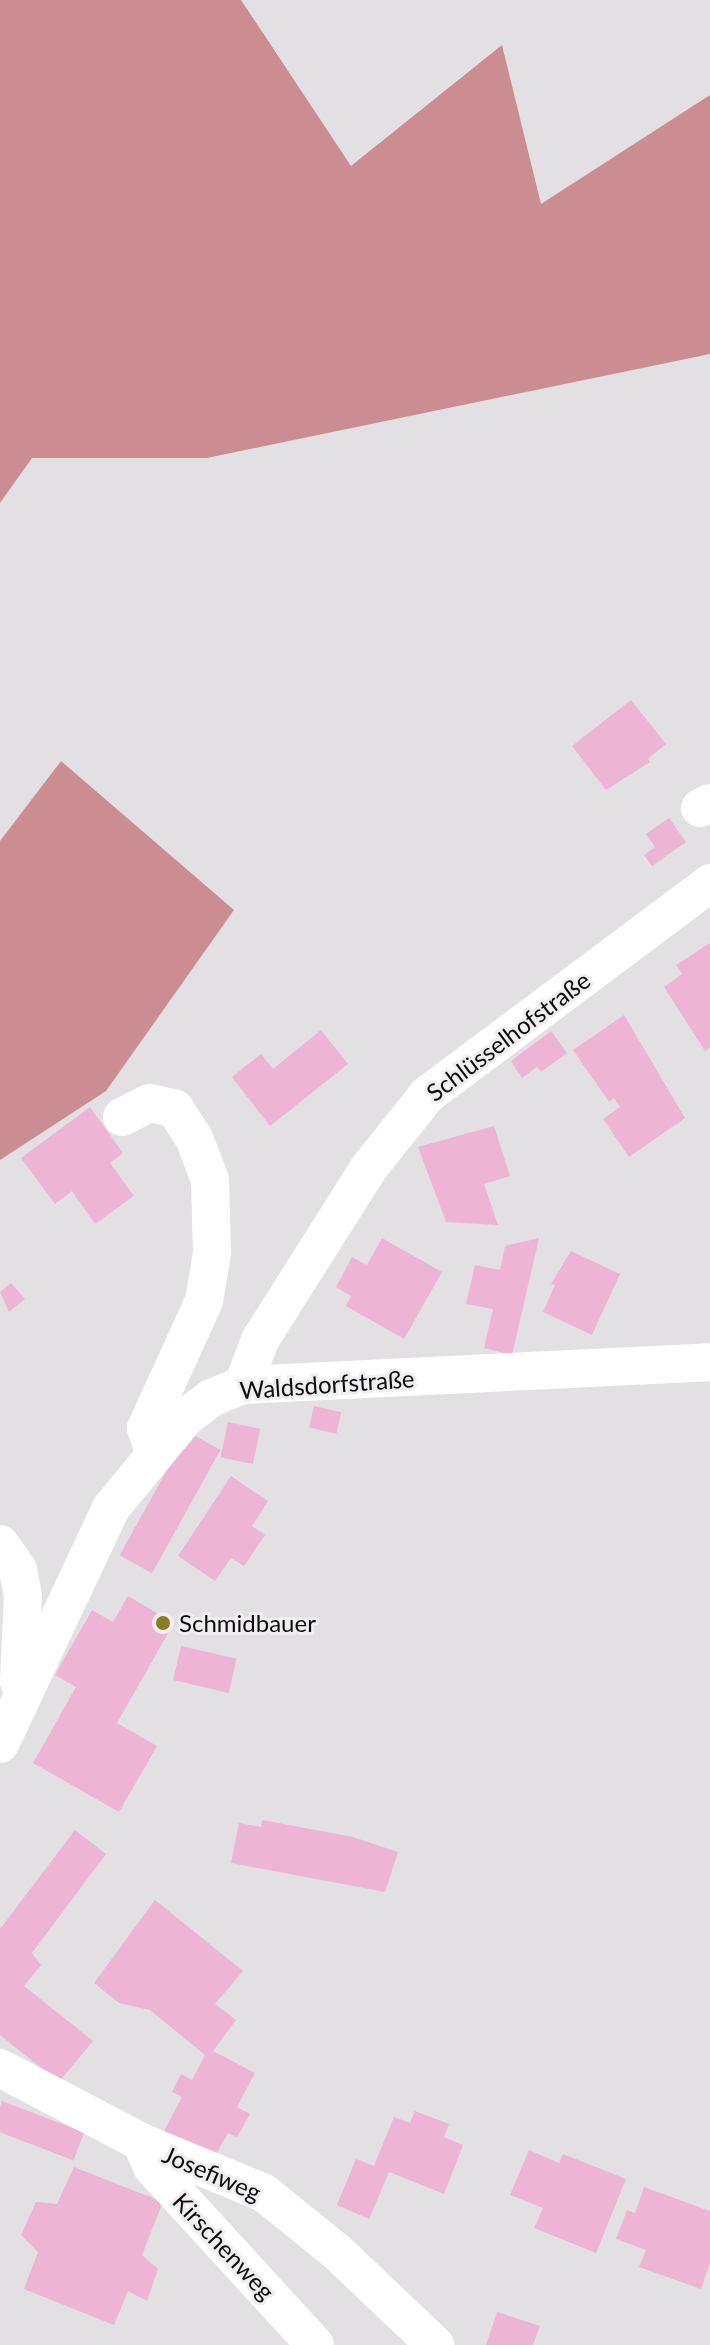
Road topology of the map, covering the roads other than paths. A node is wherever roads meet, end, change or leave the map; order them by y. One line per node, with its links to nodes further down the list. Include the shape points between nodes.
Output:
1 (710, 883): 4 (street, Schlüsselhofstraße, via 427,1095 368,1169 260,1340)
2 (122, 1117): 5 (street, via 150,1103 175,1109 194,1138 210,1180 212,1253 204,1301 146,1428)
3 (710, 1362): 4 (street, Waldsdorfstraße)
4 (243, 1385): 5 (street, Waldsdorfstraße, via 211,1398)
5 (154, 1453): 7 (street, Waldsdorfstraße, via 97,1533)
6 (0, 1544): 7 (street, via 18,1570 23,1596)
7 (20, 1693): 8 (street, Waldsdorfstraße)
8 (0, 1744)
9 (0, 2068): 10 (street, Josefiweg)
10 (141, 2142): 11 (street, Kirschenweg, via 152,2167); 12 (street, Josefiweg, via 264,2193 336,2251)
11 (315, 2345)
12 (435, 2345)

